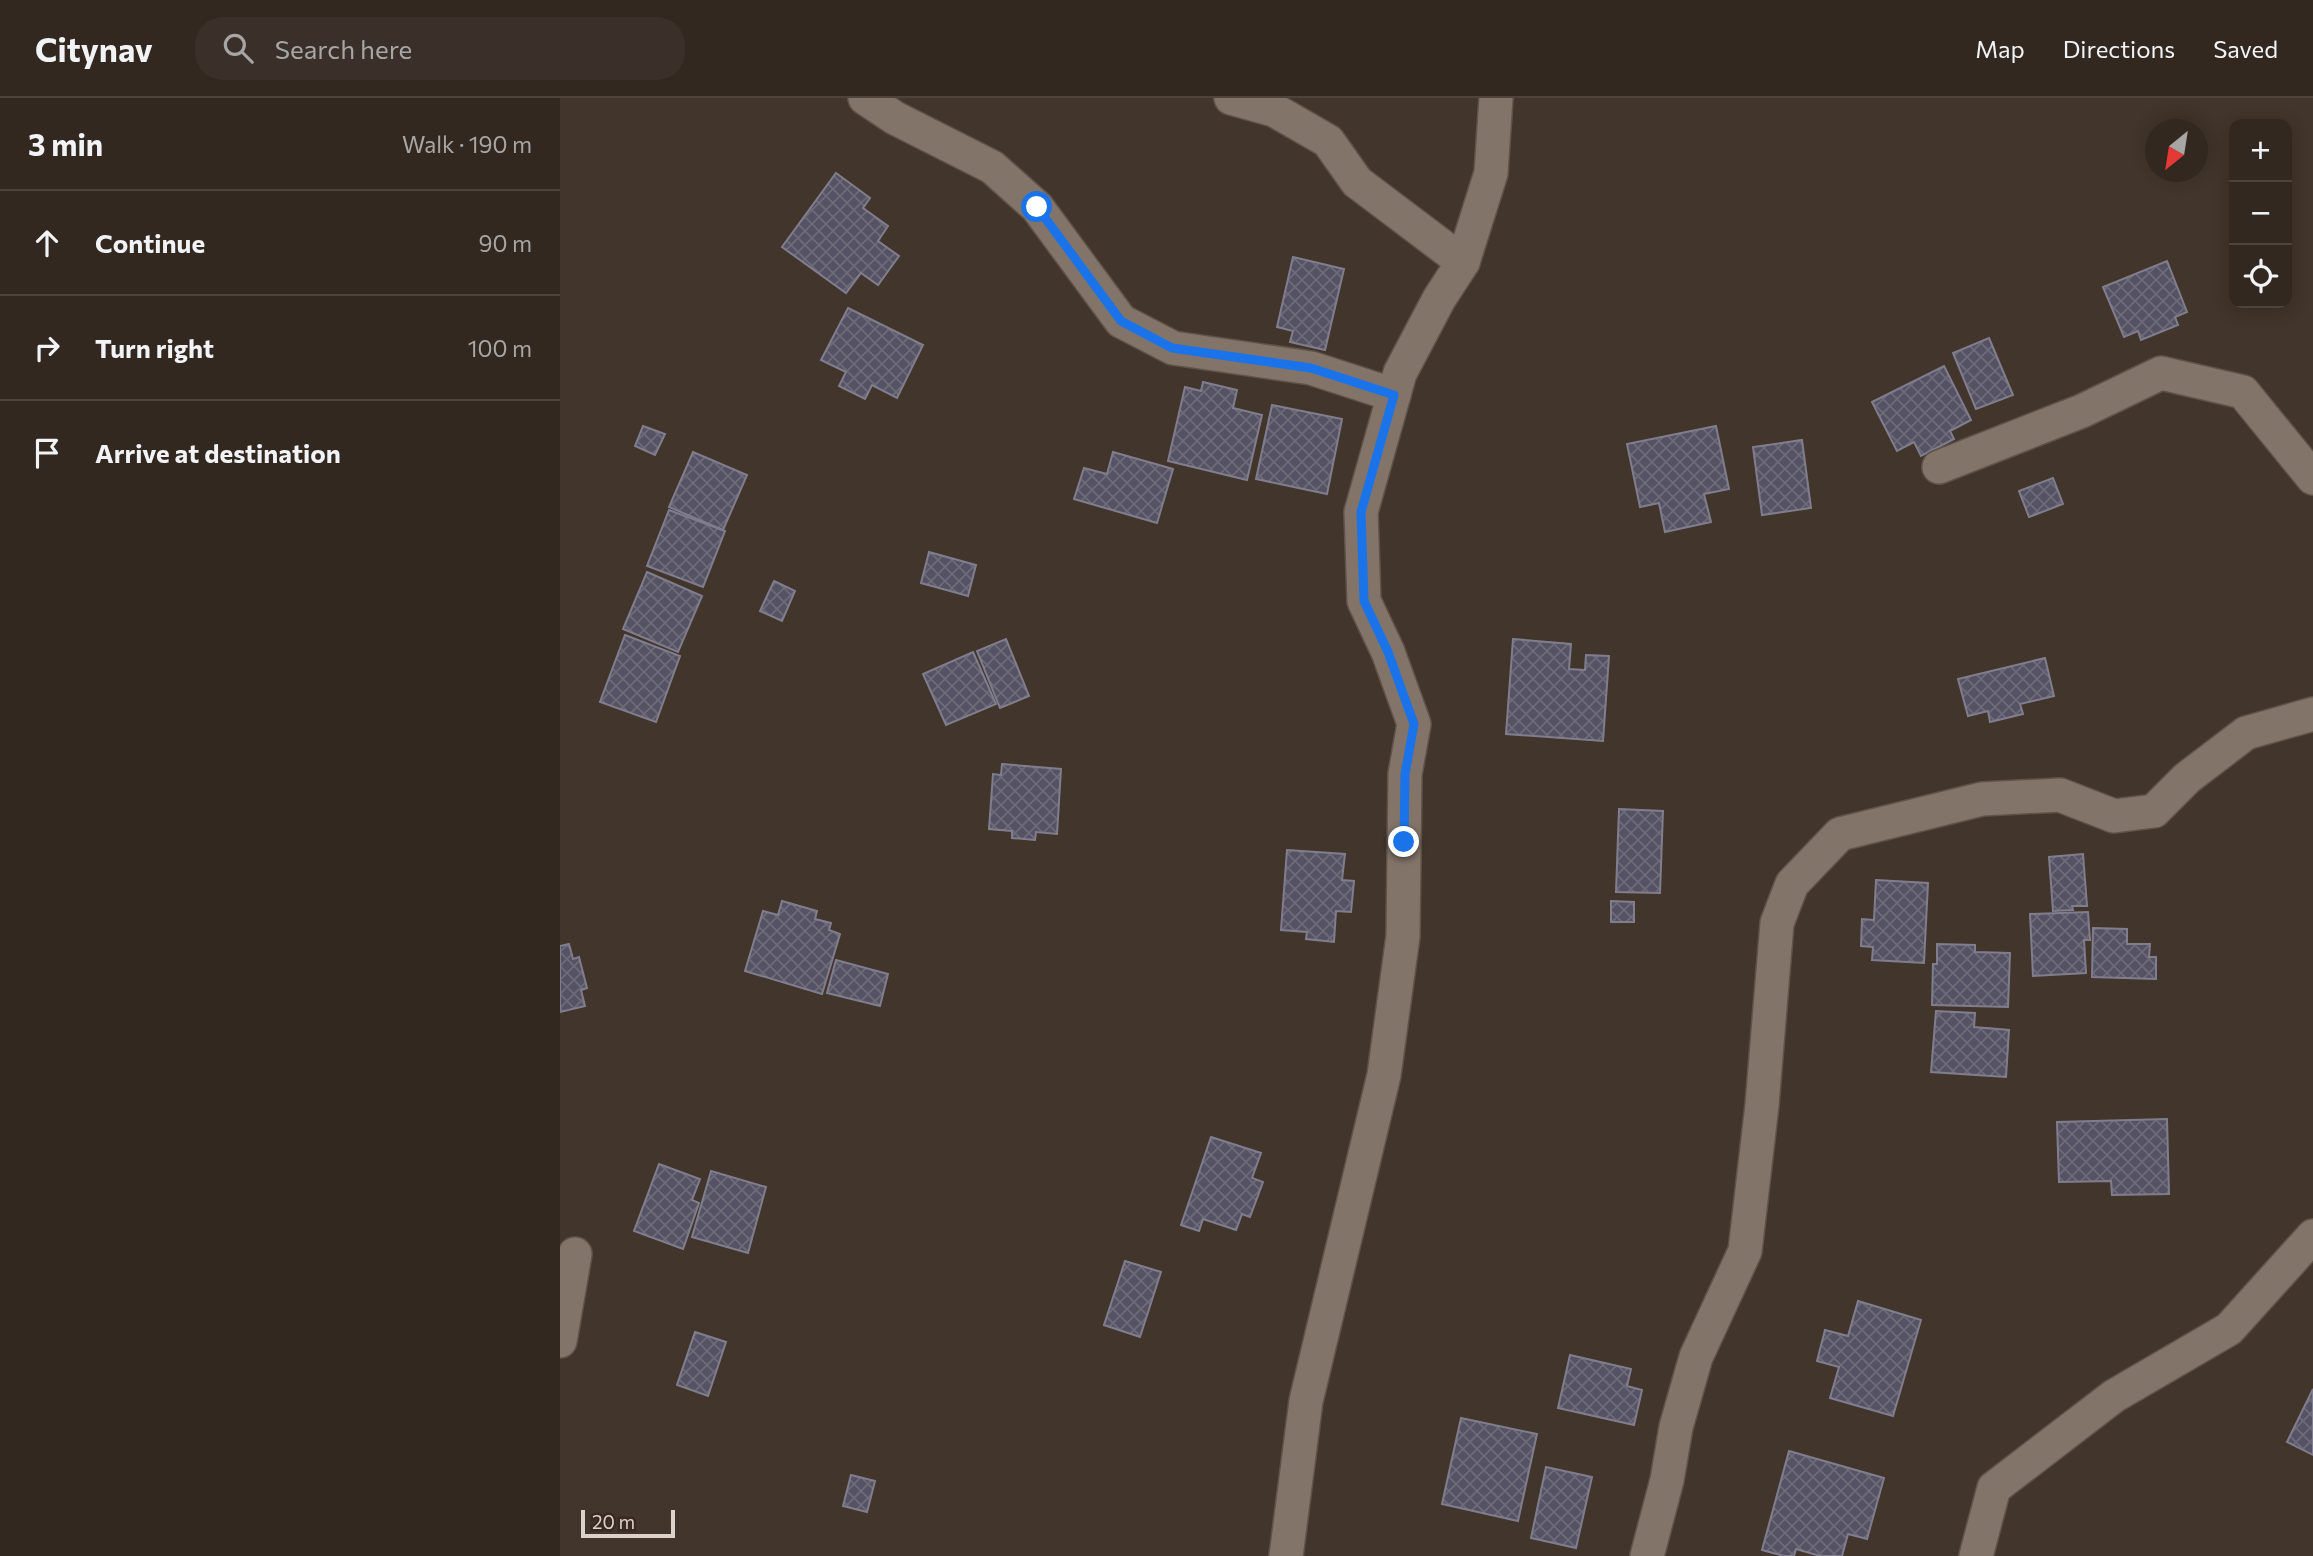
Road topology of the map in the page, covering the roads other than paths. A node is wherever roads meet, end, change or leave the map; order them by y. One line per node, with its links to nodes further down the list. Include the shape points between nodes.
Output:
1 (865, 98): 5 (street, via 992,167 1037,207 1121,321 1172,348 1311,368)
2 (1231, 98): 4 (street, via 1274,110 1328,141 1357,182)
3 (1496, 98): 4 (street, via 1491,173)
4 (1463, 262): 5 (street, via 1438,299 1400,373)
5 (1394, 395): 12 (street, via 1361,512 1364,601 1414,724 1405,774 1403,936 1384,1075 1306,1401)
6 (1939, 467): 7 (street, via 2082,411 2161,373 2243,392)
7 (2313, 478)
8 (2313, 715): 13 (street, via 2246,733 2187,778 2154,811 2114,816 2060,795 1982,799 1840,834 1792,884 1777,923 1745,1251 1696,1357)
9 (2313, 1236): 14 (street, via 2230,1329 2114,1396 1994,1488)
10 (575, 1254): 11 (street)
11 (560, 1341)
12 (1286, 1556)
13 (1647, 1556)
14 (1976, 1556)

